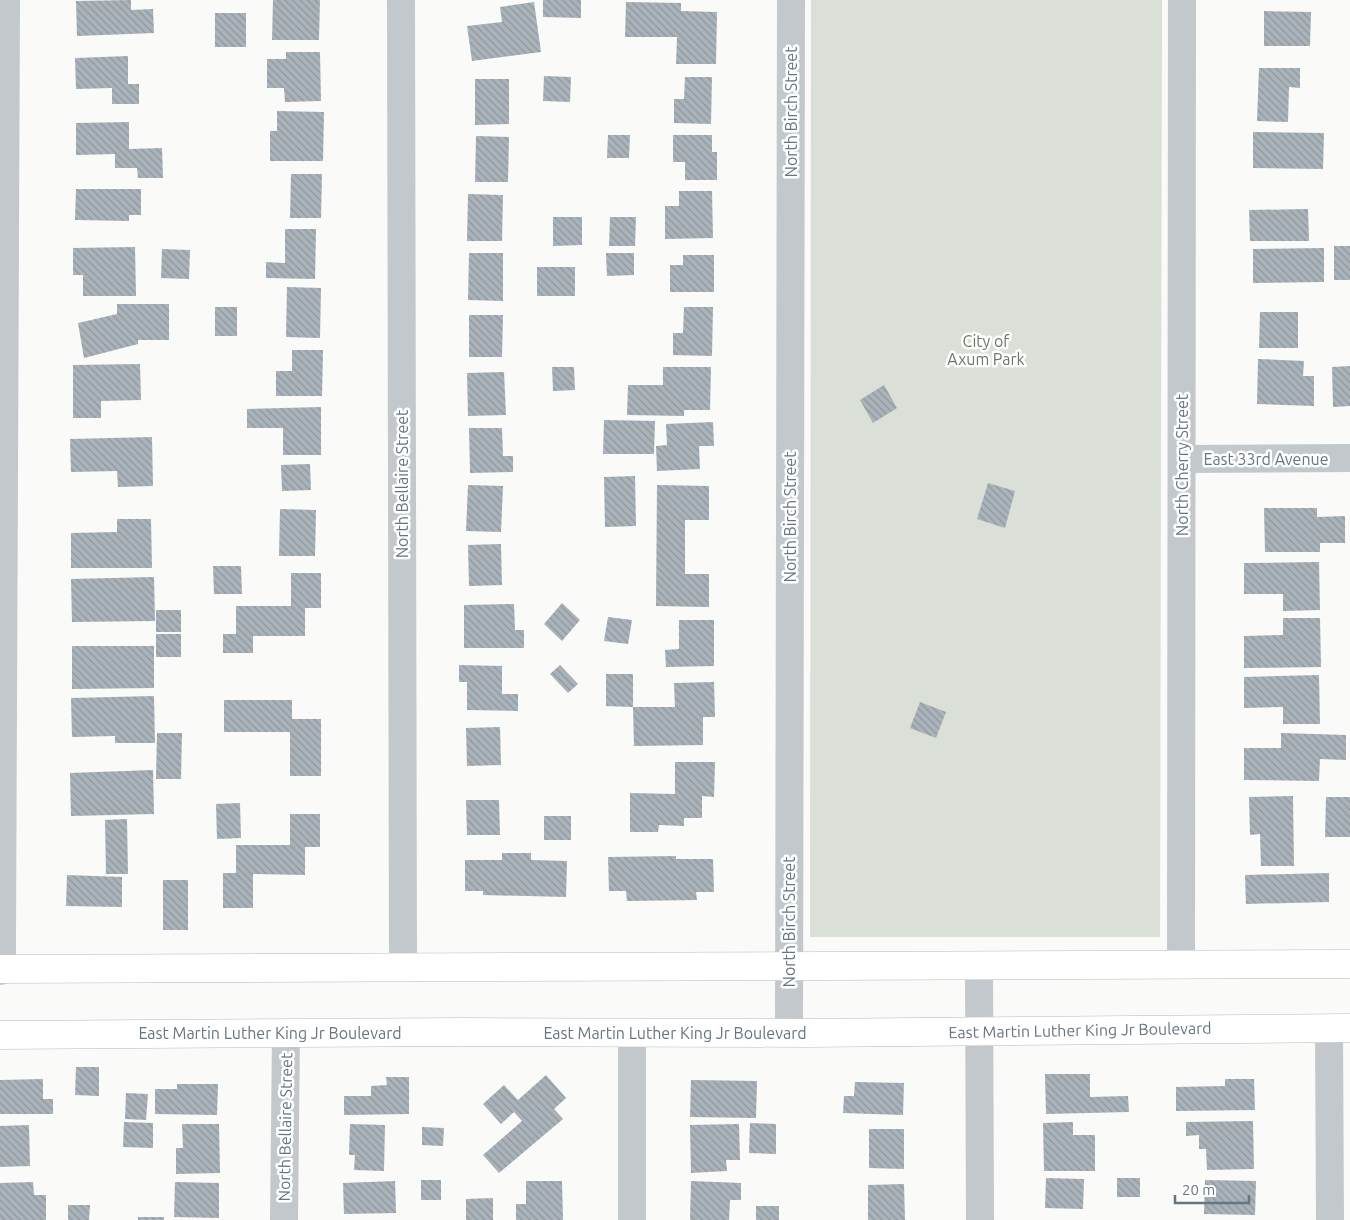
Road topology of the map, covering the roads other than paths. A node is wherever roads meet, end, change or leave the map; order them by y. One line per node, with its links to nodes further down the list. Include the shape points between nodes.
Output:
1 (6, 0): 12 (street)
2 (400, 0): 11 (street, North Bellaire Street)
3 (791, 0): 10 (street, North Birch Street)
4 (1182, 0): 6 (street, North Cherry Street)
5 (1350, 458): 6 (street, East 33rd Avenue)
6 (1182, 459): 8 (street, North Cherry Street)
7 (1350, 964): 8 (main road)
8 (1181, 965): 9 (main road)
9 (979, 966): 10 (main road); 14 (street)
10 (789, 967): 11 (main road); 16 (street, North Birch Street)
11 (403, 968): 12 (main road)
12 (1, 970)
13 (1340, 1028): 14 (main road, East Martin Luther King Jr Boulevard); 22 (street, via 1330,1055)
14 (979, 1031): 16 (main road, East Martin Luther King Jr Boulevard); 21 (street)
15 (632, 1032): 16 (main road, East Martin Luther King Jr Boulevard); 17 (main road, East Martin Luther King Jr Boulevard); 20 (street)
16 (789, 1033)
17 (286, 1034): 18 (main road, East Martin Luther King Jr Boulevard); 19 (street, North Bellaire Street)
18 (0, 1036)
19 (284, 1220)
20 (632, 1220)
21 (980, 1220)
22 (1330, 1220)

